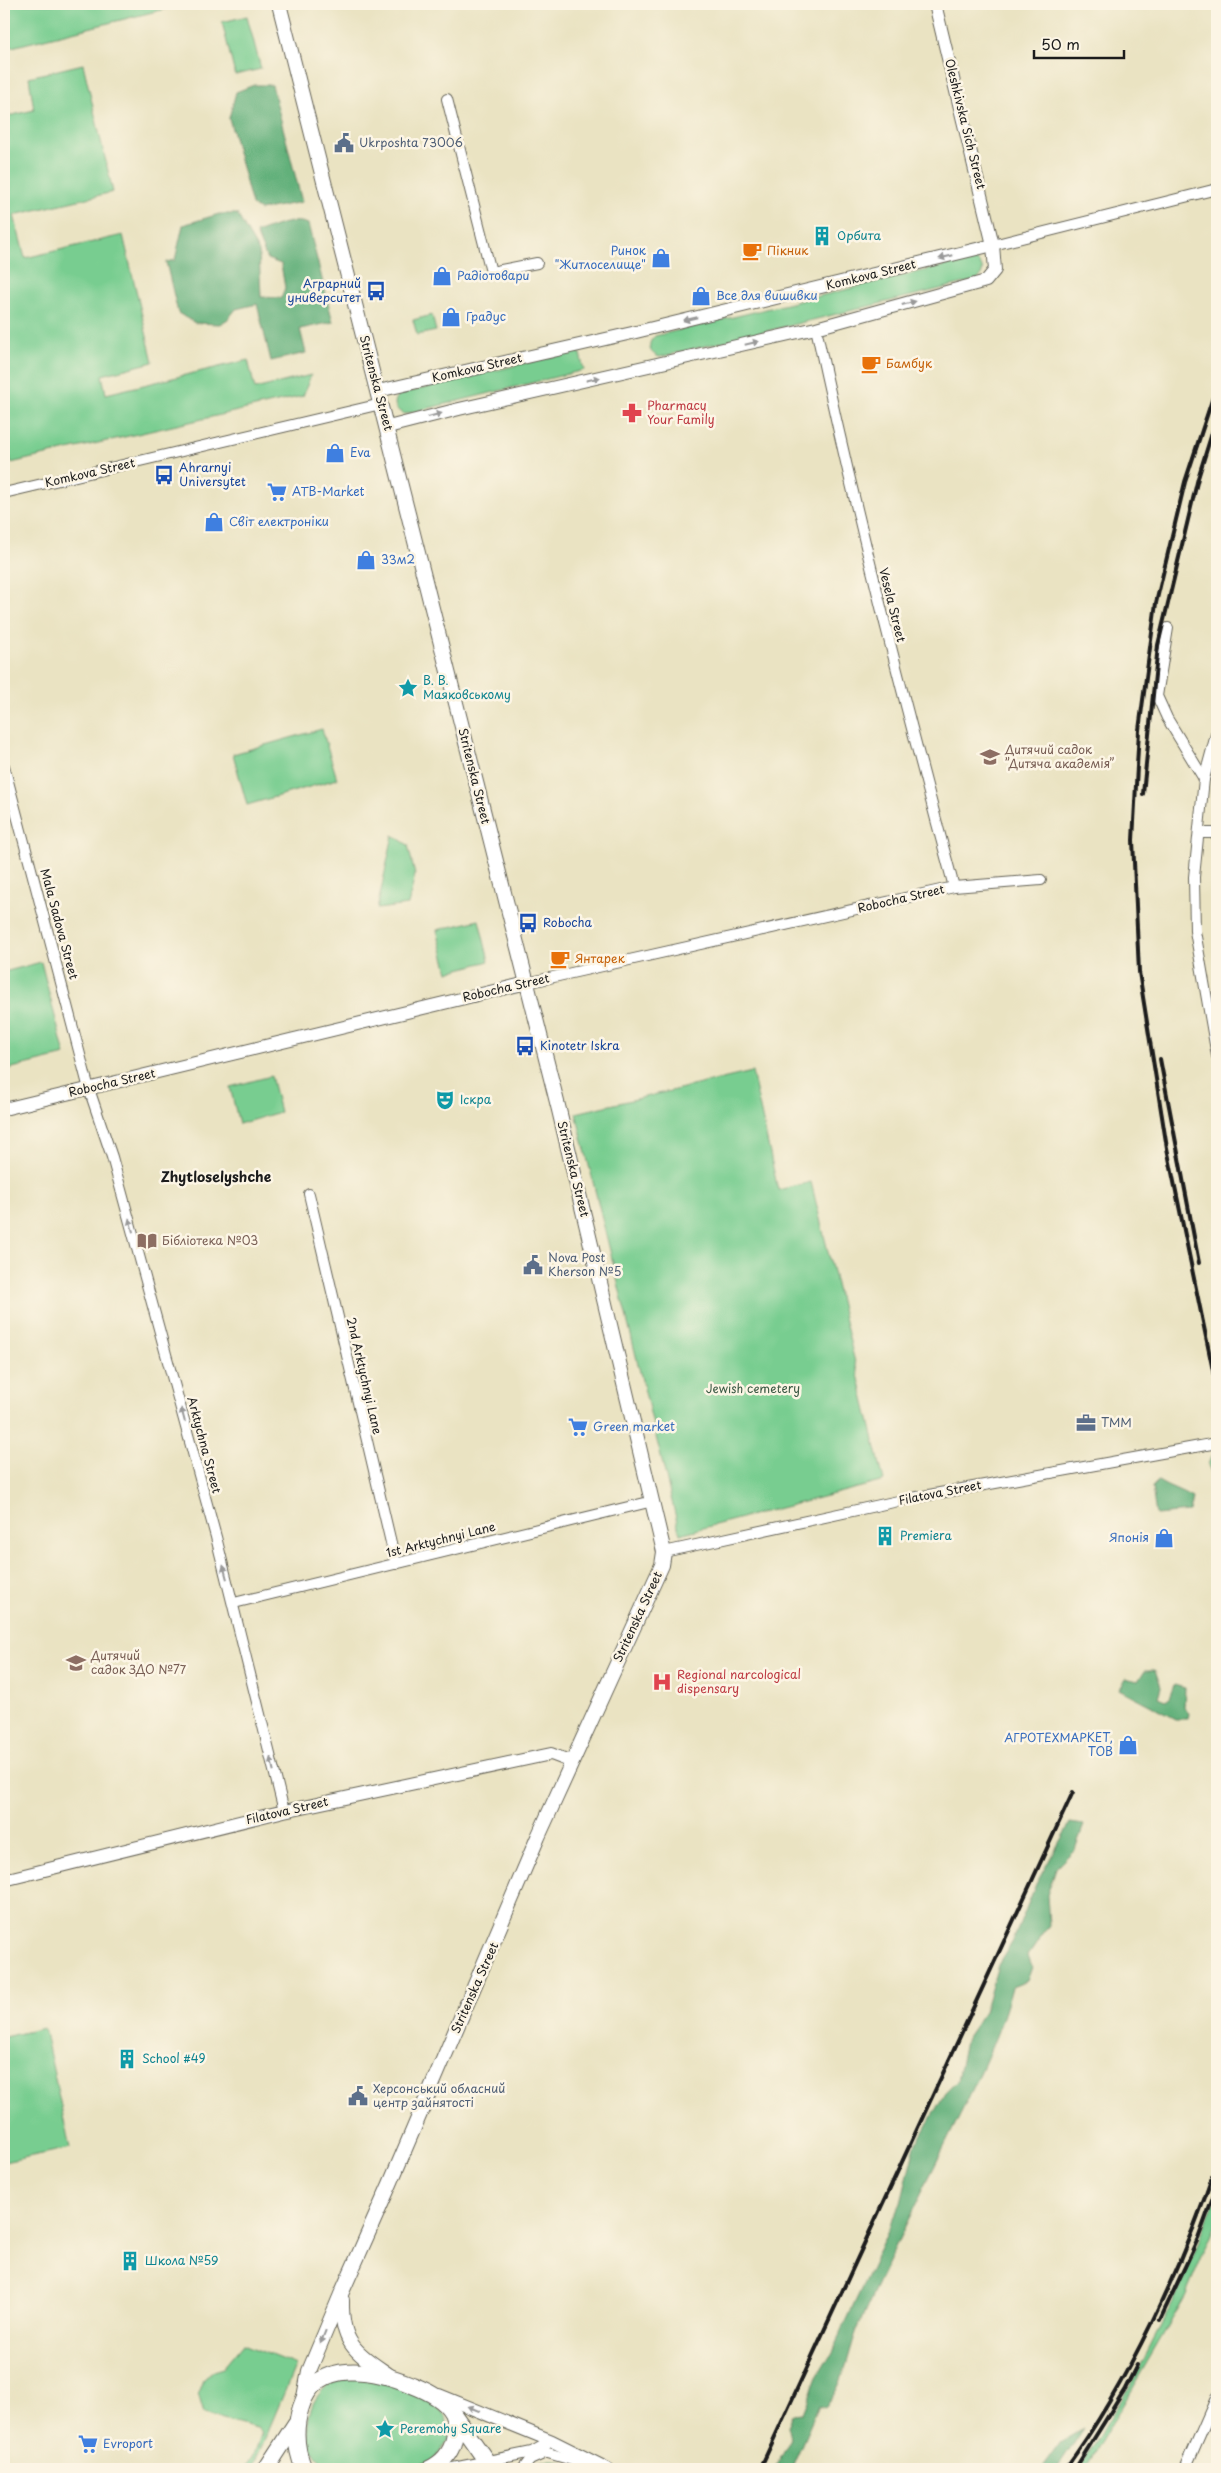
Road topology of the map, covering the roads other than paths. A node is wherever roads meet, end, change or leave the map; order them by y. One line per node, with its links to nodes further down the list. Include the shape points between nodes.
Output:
1 (279, 4): 8 (main road, Stritenska Street)
2 (935, 4): 5 (street, Oleshkivska Sich Street)
3 (447, 99): 6 (street, via 490,272)
4 (1217, 189): 5 (street, Komkova Street)
5 (993, 245): 7 (street, Oleshkivska Sich Street, one-way to 5, via 986,281 995,270); 8 (street, Komkova Street, one-way to 8)
6 (536, 263)
7 (816, 328): 9 (street, one-way to 7); 18 (street, Vesela Street, via 886,634)
8 (380, 397): 9 (main road, Stritenska Street); 10 (street, Komkova Street)
9 (388, 427): 19 (main road, Stritenska Street)
10 (4, 493)
11 (1168, 628): 14 (street, via 1158,696 1166,718)
12 (1217, 731): 14 (street)
13 (4, 766): 21 (street, Mala Sadova Street)
14 (1204, 779): 15 (street)
15 (1199, 833): 16 (street); 20 (street, via 1194,877 1195,931)
16 (1217, 833)
17 (1041, 880): 18 (street, Robocha Street)
18 (954, 886): 19 (street, Robocha Street)
19 (527, 984): 21 (street, Robocha Street); 25 (main road, Stritenska Street)
20 (1217, 1056)
21 (89, 1088): 22 (street, Robocha Street); 28 (street, Arktychna Street, one-way to 21, via 112,1157)
22 (4, 1109)
23 (309, 1194): 27 (street, 2nd Arktychnyi Lane)
24 (1217, 1443): 26 (street, Filatova Street, via 912,1498)
25 (654, 1501): 26 (main road, Stritenska Street); 27 (street, 1st Arktychnyi Lane)
26 (664, 1552): 29 (main road, Stritenska Street, via 662,1566)
27 (396, 1564): 28 (street, 1st Arktychnyi Lane)
28 (234, 1603): 30 (street, Arktychna Street, one-way to 28)
29 (572, 1762): 30 (street, Filatova Street, via 551,1754); 32 (main road, Stritenska Street)
30 (284, 1811): 31 (street, Filatova Street)
31 (4, 1880)
32 (342, 2292): 33 (main road, Stritenska Street, via 341,2315 346,2339 354,2349); 36 (main road, Stritenska Street, one-way to 36, via 309,2371)
33 (390, 2376): 34 (main road); 36 (main road, via 345,2370 329,2375)
34 (422, 2389): 37 (main road); 39 (street, one-way to 34)
35 (1217, 2396): 47 (street)
36 (304, 2397): 38 (main road)
37 (451, 2411): 40 (main road); 44 (main road, via 456,2432 454,2442 445,2458)
38 (296, 2423): 42 (main road); 43 (main road, via 298,2450)
39 (550, 2447): 40 (street); 41 (street); 46 (street)
40 (489, 2465): 45 (street)
41 (604, 2468)
42 (266, 2469)
43 (304, 2469)
44 (428, 2469)
45 (448, 2469)
46 (522, 2469)
47 (1185, 2469)

